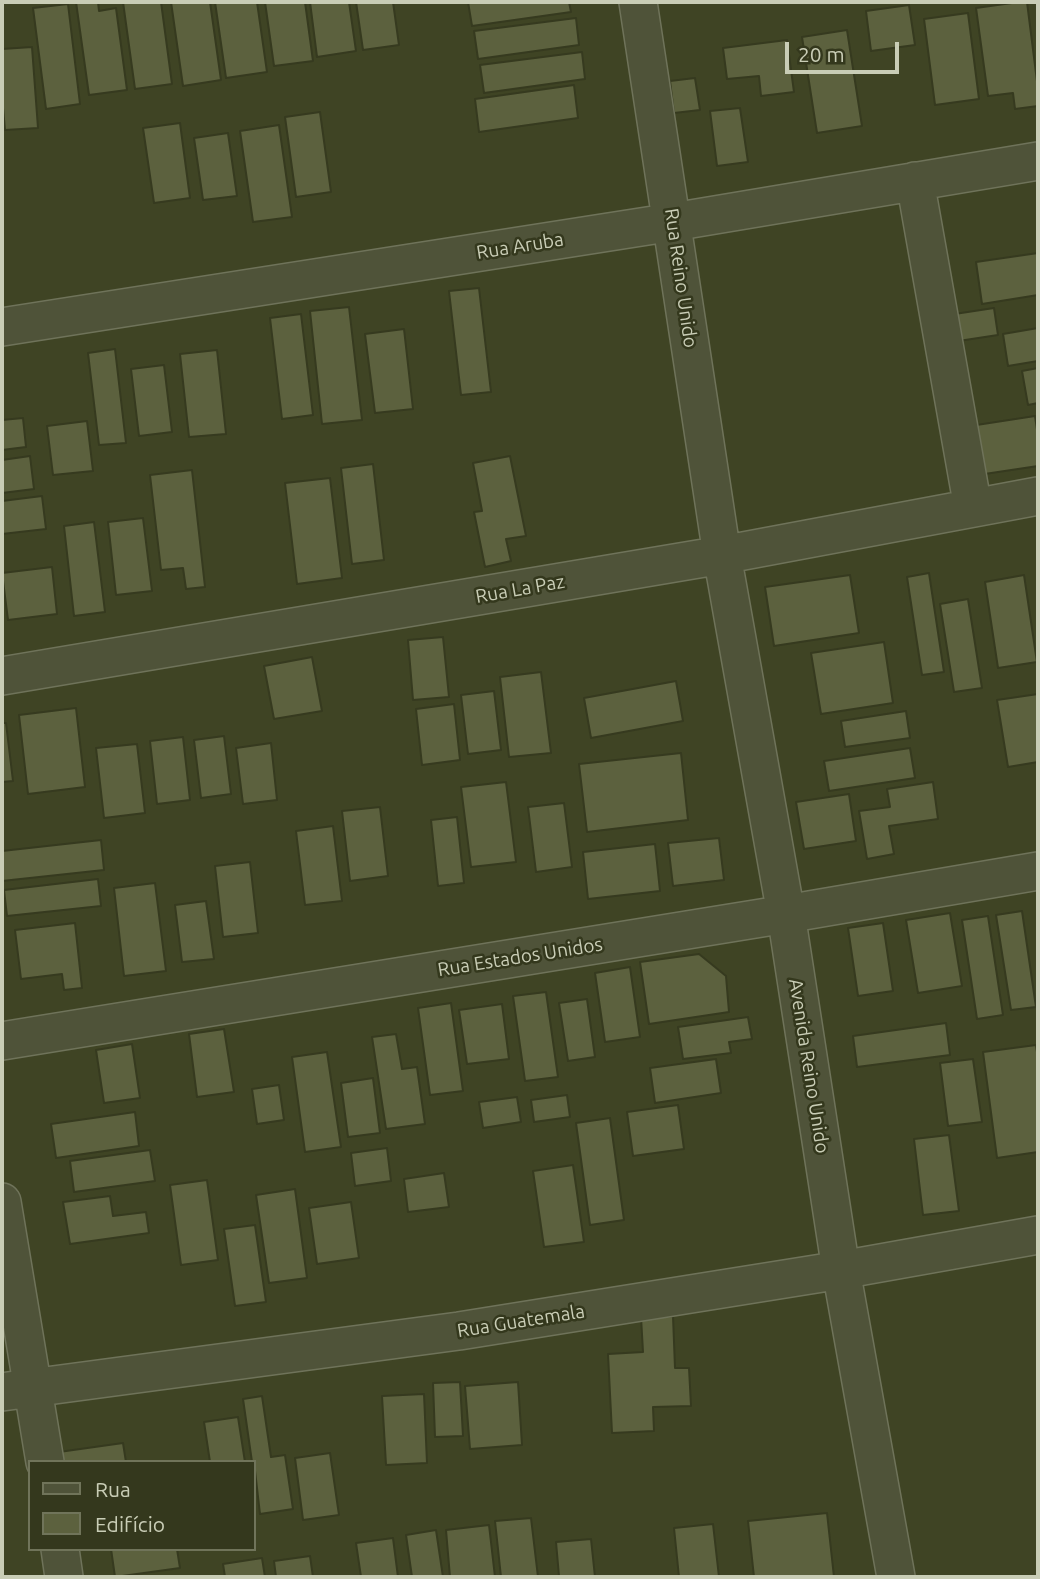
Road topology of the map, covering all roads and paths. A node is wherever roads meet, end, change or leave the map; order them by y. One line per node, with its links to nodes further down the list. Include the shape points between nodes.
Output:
1 (638, 2): 4 (street, Rua Reino Unido)
2 (1038, 161): 3 (street, Rua Aruba)
3 (915, 181): 4 (street, Rua Aruba); 7 (street)
4 (673, 222): 5 (street, Rua Aruba); 8 (street, Rua Reino Unido)
5 (2, 327)
6 (1038, 496): 7 (street, Rua La Paz)
7 (973, 508): 8 (street, Rua La Paz)
8 (722, 555): 9 (street, Rua La Paz); 11 (street, Avenida Reino Unido)
9 (2, 676)
10 (1038, 871): 11 (street, Rua Estados Unidos)
11 (786, 914): 12 (street, Rua Estados Unidos); 15 (street, Avenida Reino Unido)
12 (2, 1041)
13 (2, 1202): 16 (street)
14 (1038, 1235): 15 (street, Rua Guatemala)
15 (841, 1270): 16 (street, Rua Guatemala, via 459,1331); 20 (street, Avenida Reino Unido)
16 (17, 1390): 17 (street)
17 (44, 1460)
18 (60, 1551): 19 (street)
19 (64, 1577)
20 (896, 1577)

